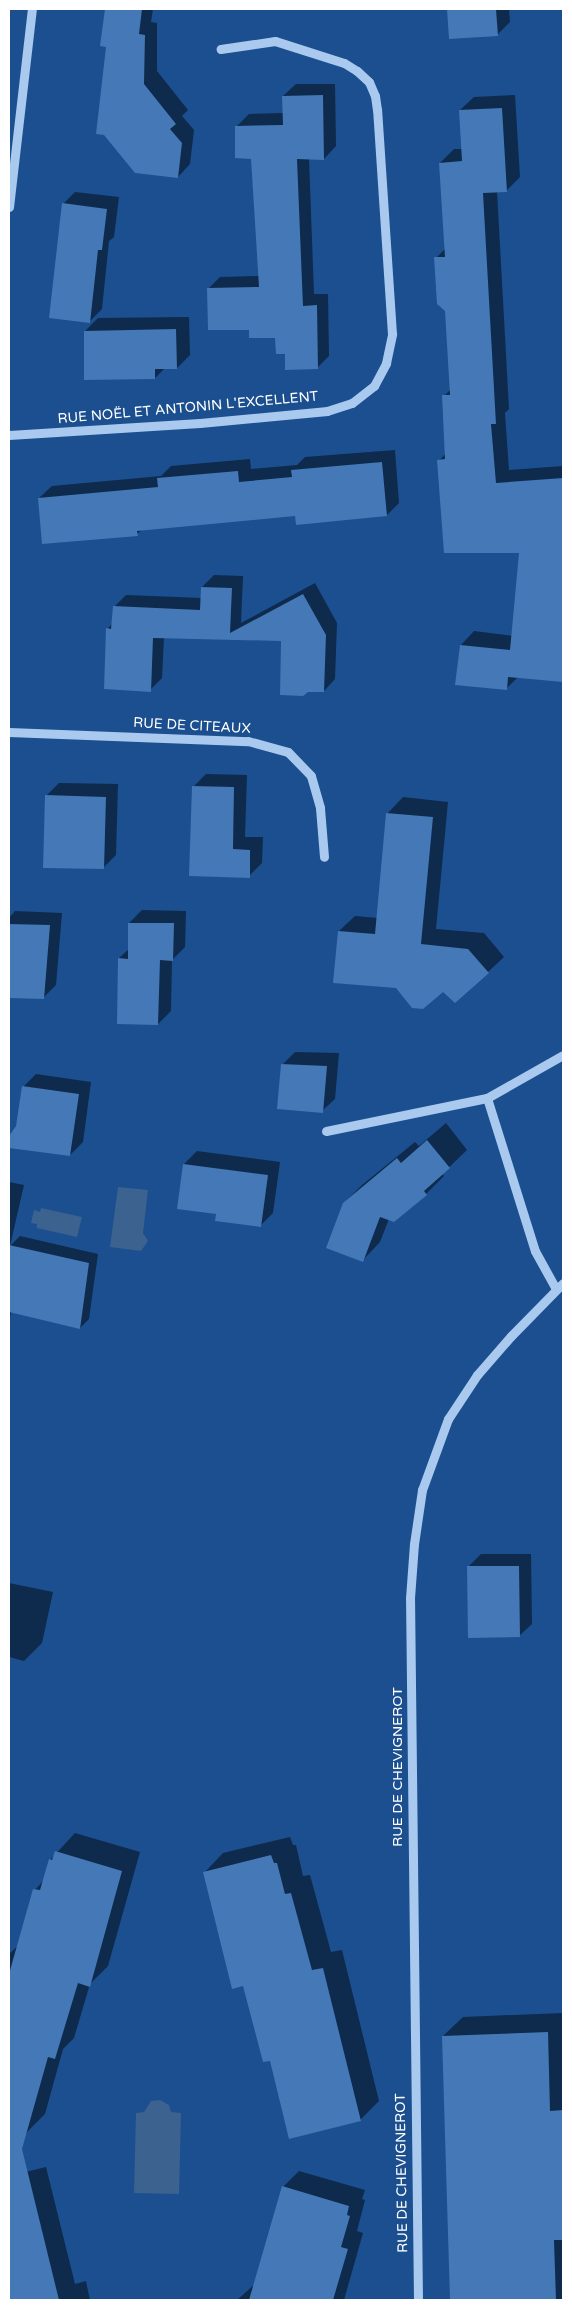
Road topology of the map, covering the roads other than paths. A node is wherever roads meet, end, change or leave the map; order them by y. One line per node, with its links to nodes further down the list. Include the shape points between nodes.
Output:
1 (32, 9): 3 (street)
2 (221, 49): 4 (street, RUE NOËL ET ANTONIN L'EXCELLENT, via 275,40 344,63 369,82 377,110 392,334 386,363 374,386 352,403 326,411)
3 (9, 206)
4 (9, 435)
5 (9, 732): 6 (street, RUE DE CITEAUX, via 248,741 288,752 311,776 320,808)
6 (324, 857)
7 (563, 1055): 8 (street)
8 (487, 1098): 9 (street); 11 (street, via 535,1250)
9 (326, 1131)
10 (563, 1283): 11 (street, RUE DE CHEVIGNEROT)
11 (556, 1289): 12 (street, RUE DE CHEVIGNEROT, via 477,1375 448,1420 422,1490 414,1544 410,1598)
12 (418, 2300)

